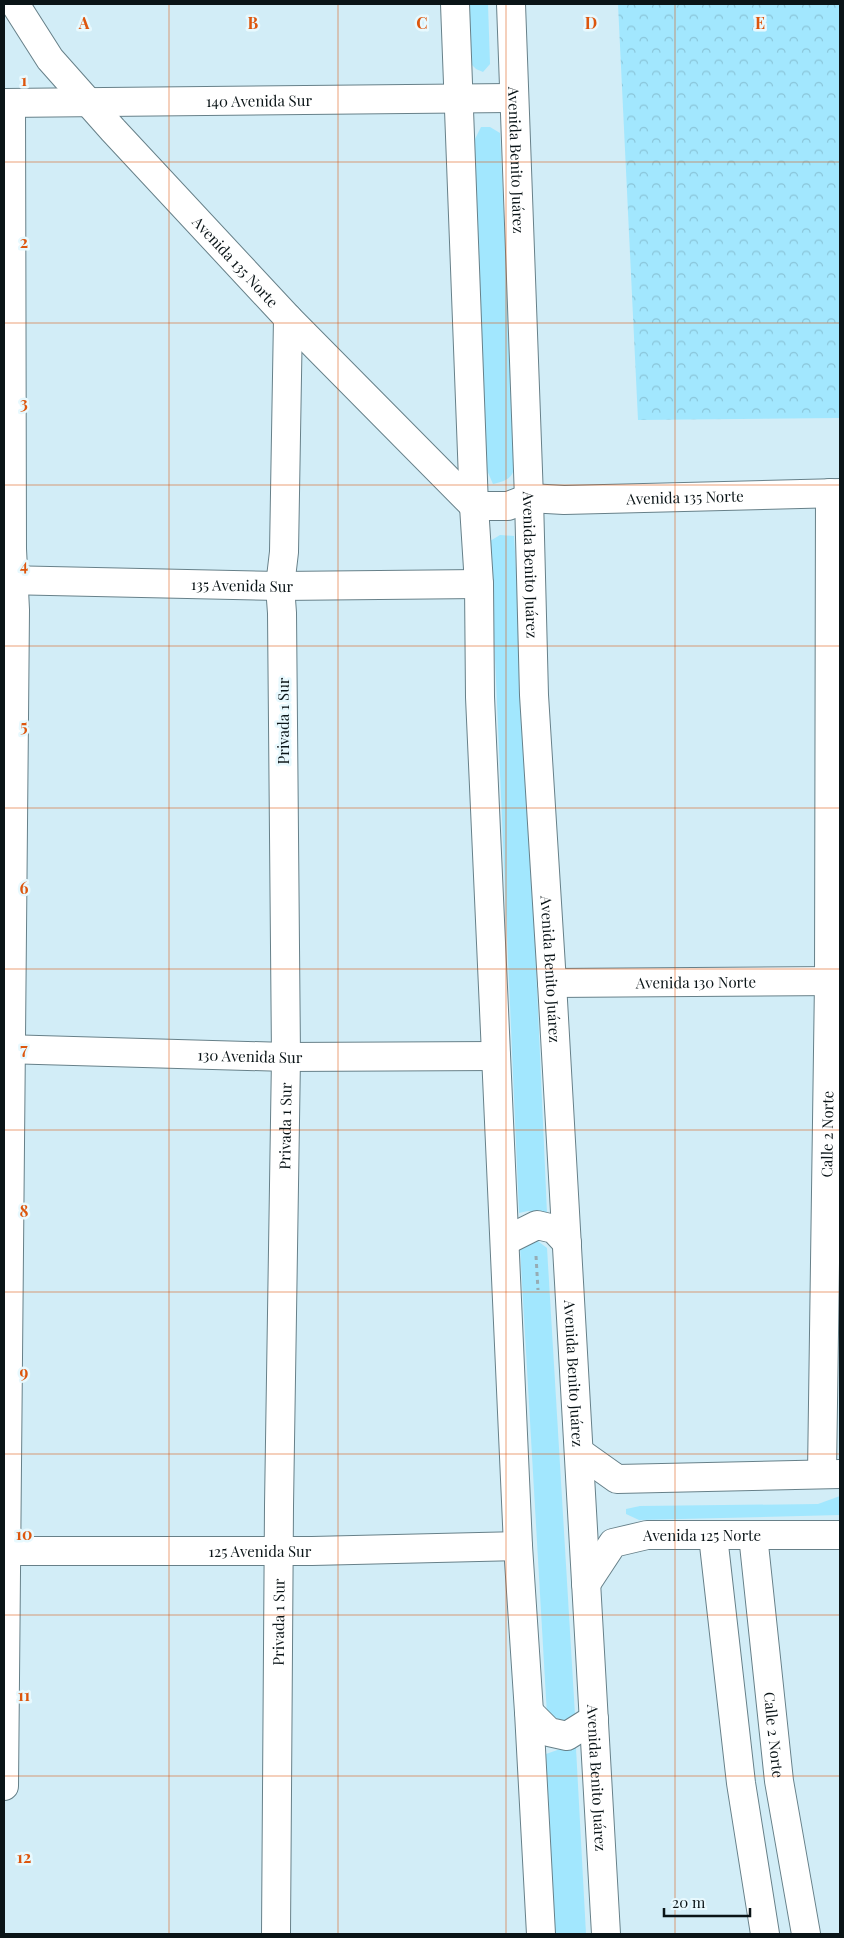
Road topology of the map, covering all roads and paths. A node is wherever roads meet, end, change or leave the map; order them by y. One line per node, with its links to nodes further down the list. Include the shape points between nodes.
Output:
1 (14, 4): 7 (street, Avenida 135 Norte, via 50,59)
2 (456, 4): 4 (street)
3 (511, 4): 5 (street, Avenida Benito Juárez)
4 (460, 98): 5 (street, 140 Avenida Sur); 7 (street, 140 Avenida Sur); 11 (street)
5 (514, 98): 10 (street, Avenida Benito Juárez)
6 (7, 103): 7 (street, 140 Avenida Sur); 12 (street)
7 (89, 104): 8 (street, Avenida 135 Norte)
8 (288, 318): 11 (street, Avenida 135 Norte); 14 (street, Privada 1 Sur, via 284,552)
9 (835, 493): 10 (street, Avenida 135 Norte, via 564,500); 15 (street, Calle 2 Norte)
10 (529, 498): 11 (street, via 508,506); 16 (street, Avenida Benito Juárez, via 534,695)
11 (474, 506): 13 (street)
12 (8, 580): 14 (street, 135 Avenida Sur); 17 (street, via 16,610)
13 (479, 584): 14 (street, 135 Avenida Sur); 18 (street, via 480,697)
14 (280, 586): 19 (street, Privada 1 Sur)
15 (834, 981): 16 (street, Avenida 130 Norte); 23 (street, Calle 2 Norte)
16 (552, 983): 21 (street, Avenida Benito Juárez)
17 (8, 1049): 19 (street, 130 Avenida Sur); 29 (street)
18 (496, 1056): 19 (street, 130 Avenida Sur); 20 (street)
19 (286, 1057): 28 (street, Privada 1 Sur)
20 (505, 1241): 21 (street, via 537,1226 554,1229); 27 (street)
21 (567, 1243): 22 (street, Avenida Benito Juárez)
22 (579, 1452): 23 (street, via 617,1479); 30 (street, Avenida Benito Juárez)
23 (831, 1474)
24 (753, 1535): 25 (street, Avenida 125 Norte); 26 (street, Avenida 125 Norte); 33 (street, Calle 2 Norte)
25 (840, 1535)
26 (713, 1536): 30 (street, Avenida 125 Norte, via 647,1535 614,1543); 34 (street)
27 (518, 1546): 28 (street, 125 Avenida Sur); 31 (street)
28 (279, 1550): 29 (street, 125 Avenida Sur); 36 (street, Privada 1 Sur)
29 (6, 1551): 35 (street)
30 (586, 1584): 32 (street, Avenida Benito Juárez)
31 (529, 1712): 32 (street, via 548,1732 567,1736); 37 (street)
32 (594, 1720): 38 (street, Avenida Benito Juárez)
33 (779, 1781): 34 (street); 40 (street, Calle 2 Norte)
34 (741, 1783): 39 (street)
35 (4, 1786)
36 (276, 1934)
37 (541, 1934)
38 (606, 1934)
39 (764, 1934)
40 (806, 1934)

